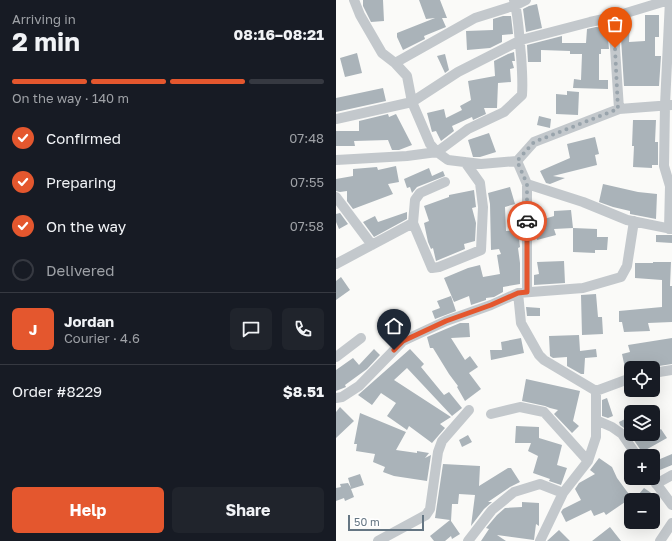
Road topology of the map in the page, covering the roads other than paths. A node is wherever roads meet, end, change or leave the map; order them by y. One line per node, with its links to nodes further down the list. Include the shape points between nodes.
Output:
1 (354, 0): 8 (street, via 382,53)
2 (526, 0): 4 (street)
3 (670, 0): 5 (street); 6 (street)
4 (515, 2): 7 (street); 8 (street, via 475,18)
5 (613, 17): 7 (street); 11 (street)
6 (670, 21): 10 (street)
7 (521, 40): 9 (street, via 458,72); 13 (street, via 524,78 522,95 504,112 468,128)
8 (395, 63): 9 (street, via 407,76)
9 (412, 102): 12 (street); 13 (street, via 430,144)
10 (668, 105): 11 (street); 17 (street)
11 (618, 109): 15 (street, via 534,142)
12 (336, 119)
13 (437, 152): 14 (street); 16 (street, via 448,160)
14 (336, 160)
15 (517, 161): 16 (street, via 481,164); 19 (street)
16 (465, 162): 22 (street, via 480,183 483,207 481,250 432,268)
17 (668, 167): 23 (street)
18 (445, 182): 22 (street, via 420,193 416,200)
19 (527, 184): 21 (street); 26 (street)
20 (336, 197): 24 (street)
21 (634, 221): 23 (street); 26 (street, via 627,266 621,277 583,288)
22 (413, 223): 24 (street)
23 (670, 229)
24 (372, 245): 25 (street)
25 (336, 264)
26 (523, 292): 32 (street, via 520,323 539,355); 33 (street, via 446,321 403,341 359,386)
27 (361, 338): 28 (street)
28 (336, 358)
29 (672, 370): 30 (street)
30 (660, 372)
31 (624, 381): 32 (street)
32 (596, 391): 36 (street)
33 (336, 398)
34 (469, 410): 45 (street, via 442,441 438,452 430,509 426,515)
35 (491, 414): 38 (street, via 520,407 544,412)
36 (596, 420): 37 (street, via 622,434); 38 (street, via 596,437)
37 (632, 449)
38 (588, 461): 42 (street)
39 (672, 475): 40 (street)
40 (660, 479)
41 (657, 485): 43 (street)
42 (563, 493): 46 (street, via 540,484 514,492 492,510); 47 (street)
43 (672, 505)
44 (672, 523): 48 (street)
45 (378, 541)
46 (468, 541)
47 (540, 541)
48 (660, 541)

